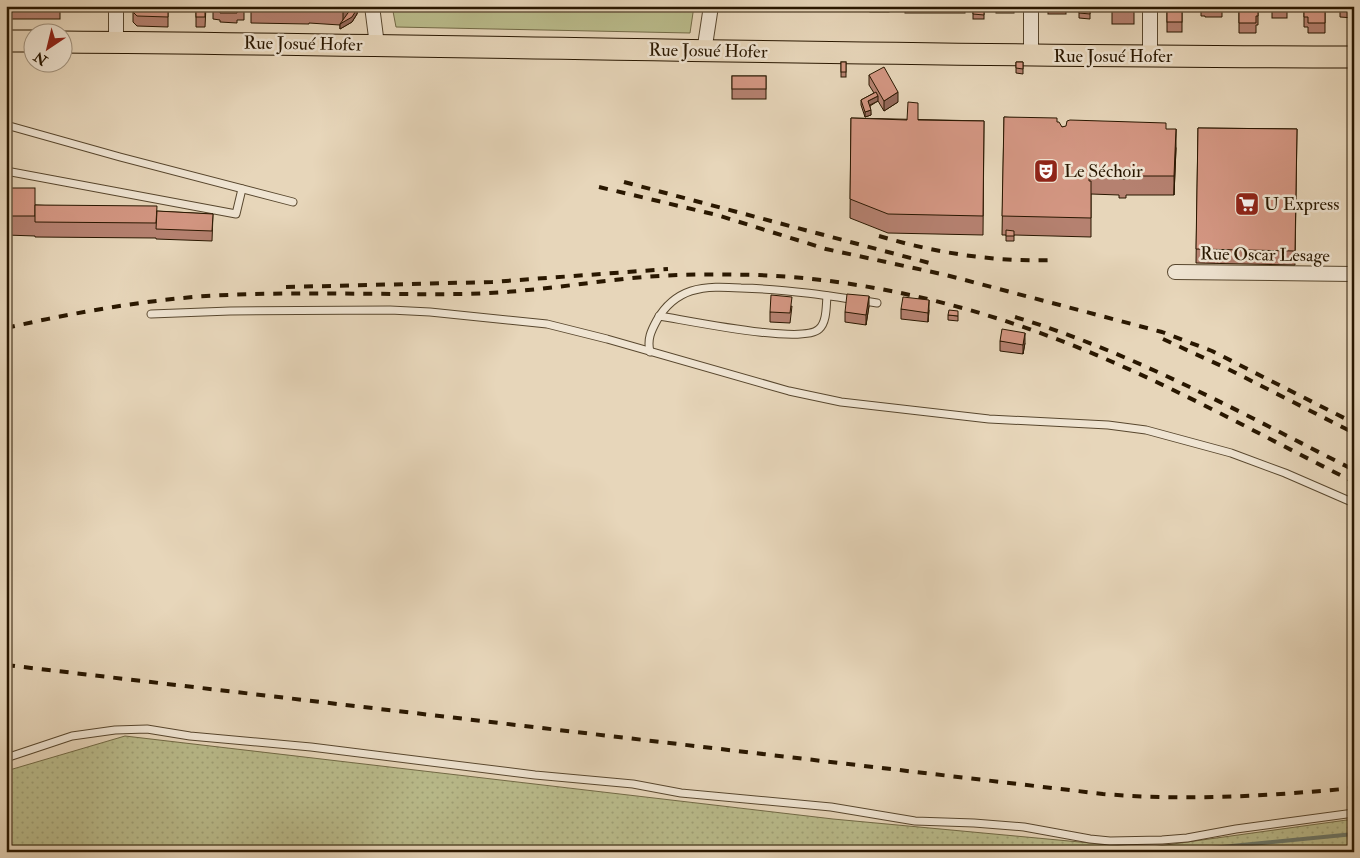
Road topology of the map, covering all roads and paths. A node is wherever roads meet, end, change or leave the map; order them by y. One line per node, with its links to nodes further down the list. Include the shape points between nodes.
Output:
1 (116, 6): 9 (street)
2 (372, 6): 10 (street)
3 (711, 6): 11 (street)
4 (1031, 6): 12 (street)
5 (1150, 6): 13 (street)
6 (6, 41): 7 (main road)
7 (22, 41)
8 (72, 42): 9 (main road, Rue Josué Hofer)
9 (116, 42): 10 (main road, Rue Josué Hofer)
10 (377, 45): 11 (main road, Rue Josué Hofer)
11 (704, 52): 12 (main road, Rue Josué Hofer)
12 (1031, 56): 13 (main road, Rue Josué Hofer)
13 (1150, 56): 14 (main road, Rue Josué Hofer)
14 (1354, 57)
15 (6, 125): 17 (lane)
16 (6, 172): 17 (lane, via 236,214)
17 (242, 189): 18 (lane)
18 (293, 202)
19 (1175, 272): 20 (street, Rue Oscar Lesage)
20 (1354, 274)
21 (827, 296): 22 (lane); 24 (lane, via 761,288 708,287 678,297); 24 (lane, via 823,324 817,331 805,334 783,335)
22 (877, 303)
23 (151, 314): 25 (lane, via 354,310 430,312 547,324)
24 (660, 316): 25 (lane, via 650,332)
25 (650, 352): 26 (lane, via 789,391 841,402 980,418 1146,430 1239,456)
26 (1354, 502)
27 (6, 758): 28 (lane, via 72,736 147,729 535,776 633,784 681,793 822,806 915,821 1024,827 1110,841 1187,838)
28 (1354, 813)

